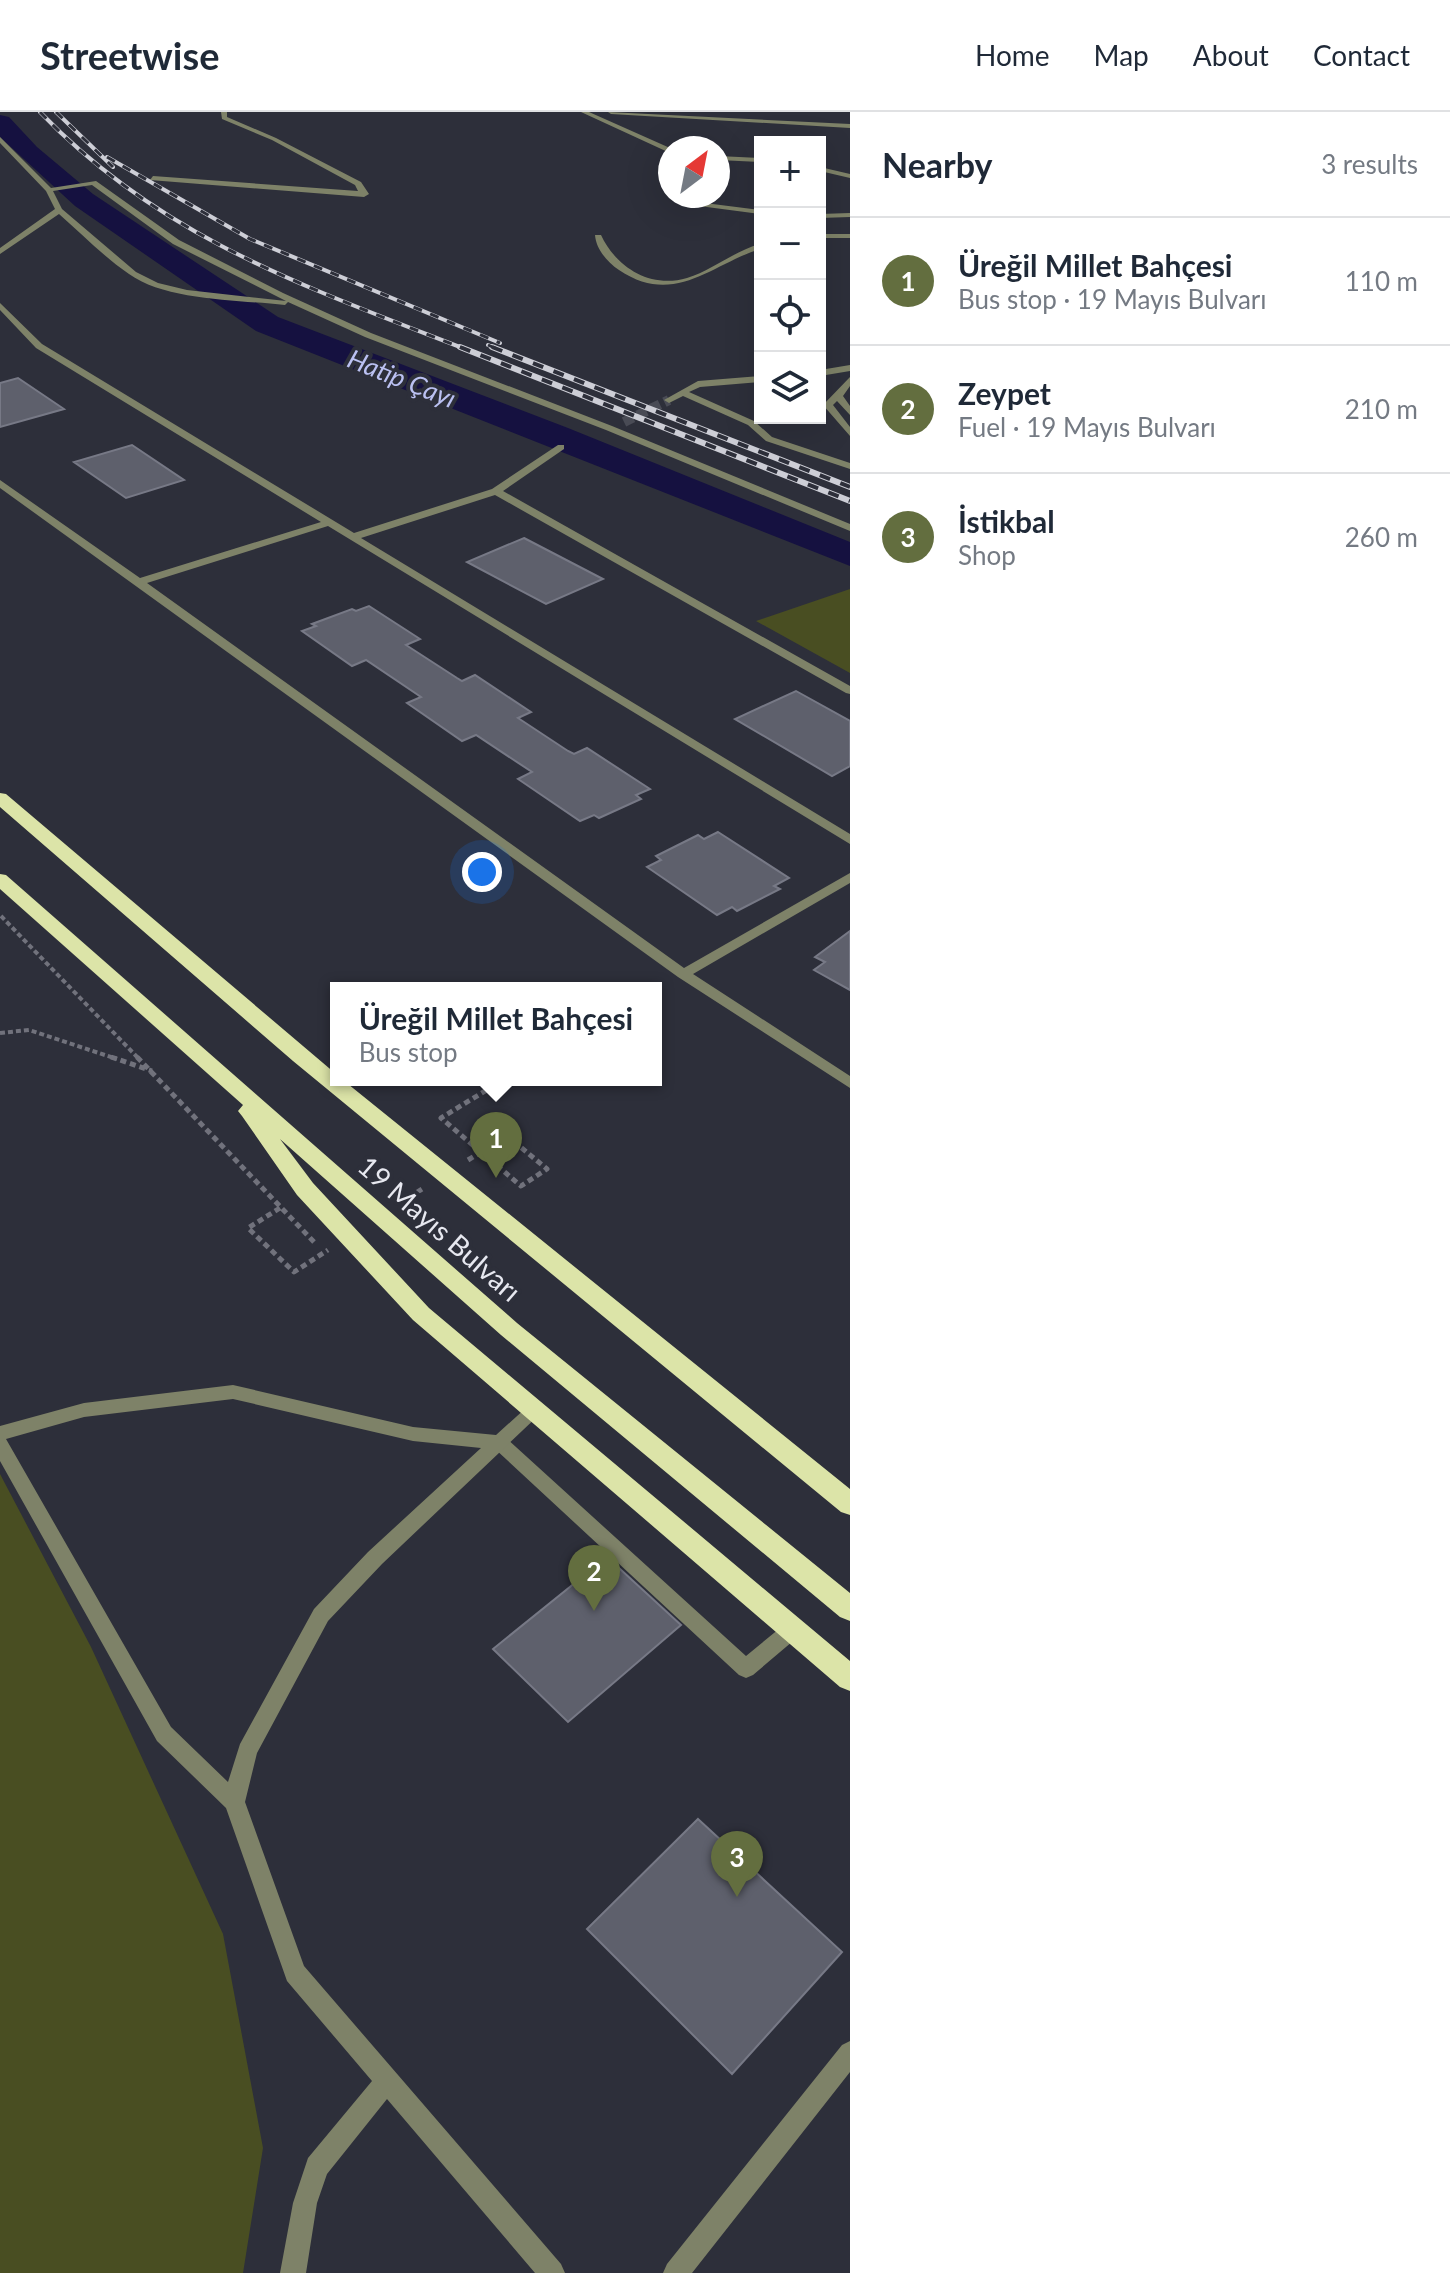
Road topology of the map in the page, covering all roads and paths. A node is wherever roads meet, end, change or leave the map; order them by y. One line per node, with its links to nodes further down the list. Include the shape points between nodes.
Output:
1 (224, 112): 13 (street, via 224,118 308,156 358,184)
2 (584, 112): 6 (street)
3 (611, 112): 4 (street)
4 (850, 126)
5 (0, 139): 12 (street)
6 (658, 146)
7 (730, 159): 8 (street)
8 (754, 160)
9 (826, 170): 10 (street)
10 (850, 176)
11 (153, 178): 13 (street)
12 (49, 190): 16 (street); 25 (street, via 93,183 176,242)
13 (365, 194): 14 (street)
14 (358, 202)
15 (730, 208): 17 (street)
16 (59, 210): 24 (street); 25 (street, via 133,274 155,285)
17 (754, 211)
18 (850, 215): 19 (street)
19 (826, 216)
20 (826, 236): 21 (street)
21 (850, 236)
22 (598, 237): 23 (street, via 601,253 628,274 674,282)
23 (754, 249)
24 (0, 252)
25 (299, 304): 36 (street)
26 (0, 305): 42 (street, via 39,346)
27 (850, 368): 28 (street)
28 (826, 372)
29 (754, 379): 31 (street, via 698,384)
30 (850, 380): 32 (street)
31 (683, 393): 33 (street); 39 (street, via 751,423 769,439)
32 (838, 396): 34 (street); 37 (street, via 828,405)
33 (669, 400)
34 (850, 412)
35 (624, 422): 36 (street)
36 (609, 428): 43 (street)
37 (850, 433)
38 (561, 447): 41 (street)
39 (850, 466)
40 (0, 483): 45 (street)
41 (496, 491): 44 (street); 46 (street)
42 (328, 523): 44 (street); 45 (street)
43 (850, 528)
44 (352, 537): 48 (street)
45 (139, 582): 51 (street)
46 (850, 691)
47 (0, 798): 55 (highway, 19 Mayıs Bulvarı)
48 (850, 840)
49 (850, 877): 51 (street)
50 (0, 879): 54 (highway, 19 Mayıs Bulvarı)
51 (683, 974): 56 (street)
52 (0, 1033): 53 (path, via 29,1030)
53 (153, 1072)
54 (225, 1078): 62 (highway, via 326,1212 421,1314); 67 (highway, 19 Mayıs Bulvarı, via 509,1329)
55 (330, 1080)
56 (850, 1083)
57 (337, 1086): 66 (highway, 19 Mayıs Bulvarı)
58 (493, 1086): 59 (path, via 441,1118 521,1186 547,1169)
59 (506, 1135)
60 (280, 1208): 61 (path, via 248,1228)
61 (294, 1272)
62 (533, 1412): 64 (street); 68 (highway)
63 (0, 1433): 64 (street, via 84,1410 233,1392 413,1434)
64 (500, 1443): 68 (street, via 746,1669); 70 (street, via 321,1615 247,1751)
65 (0, 1444): 70 (street, via 164,1734)
66 (850, 1504)
67 (850, 1609)
68 (792, 1630): 69 (highway)
69 (848, 1675)
70 (234, 1802): 72 (street, via 295,1973)
71 (850, 2053): 75 (street)
72 (387, 2081): 73 (street, via 317,2167); 74 (street)
73 (293, 2273)
74 (552, 2273)
75 (676, 2273)

